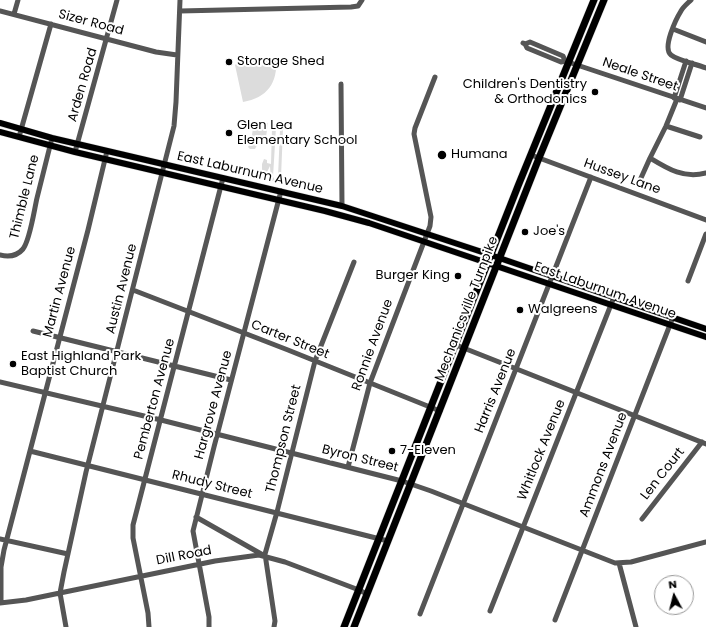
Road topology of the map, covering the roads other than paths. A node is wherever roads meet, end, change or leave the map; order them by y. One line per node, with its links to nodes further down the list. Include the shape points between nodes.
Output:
1 (18, 0): 10 (street)
2 (117, 0): 13 (street, Arden Road)
3 (180, 0): 9 (street, Austin Avenue)
4 (362, 0): 9 (street, via 358,6)
5 (594, 0): 17 (highway, Mechanicsville Turnpike)
6 (604, 0): 19 (highway, Mechanicsville Turnpike)
7 (691, 0): 12 (street, via 681,10)
8 (0, 11): 10 (street, Sizer Road)
9 (180, 11): 16 (street, Austin Avenue)
10 (14, 14): 11 (street, Sizer Road)
11 (51, 24): 13 (street, Sizer Road); 27 (street)
12 (673, 29): 14 (street); 18 (street, via 668,51 675,57)
13 (107, 39): 16 (street, Sizer Road); 32 (street, Arden Road)
14 (706, 42)
15 (524, 43): 17 (street, Neale Street, via 530,42 557,53)
16 (177, 55): 40 (street, Austin Avenue, via 176,115)
17 (566, 61): 19 (street, Neale Street); 36 (highway, Mechanicsville Turnpike)
18 (689, 62): 20 (street); 23 (street)
19 (576, 65): 23 (street, Neale Street); 37 (highway, Mechanicsville Turnpike)
20 (706, 68)
21 (435, 77): 51 (street, via 414,134 431,217)
22 (341, 84): 49 (street)
23 (677, 99): 24 (street, Neale Street); 26 (street)
24 (706, 108)
25 (0, 123): 27 (main road, East Laburnum Avenue)
26 (666, 126): 30 (street); 38 (street)
27 (21, 129): 29 (street); 31 (main road, East Laburnum Avenue)
28 (0, 132): 29 (main road, East Laburnum Avenue)
29 (19, 137): 33 (main road, East Laburnum Avenue)
30 (700, 137)
31 (52, 138): 32 (main road, East Laburnum Avenue); 33 (street, Thimble Lane)
32 (77, 144): 34 (main road, East Laburnum Avenue); 35 (street, Arden Road)
33 (50, 146): 35 (main road, East Laburnum Avenue); 54 (street, Thimble Lane, via 27,241 22,250 12,256)
34 (107, 151): 39 (street, Martin Avenue); 40 (main road, East Laburnum Avenue)
35 (75, 152): 39 (main road, East Laburnum Avenue)
36 (531, 155): 37 (street, Hussey Lane); 55 (highway, Mechanicsville Turnpike)
37 (539, 158): 43 (street, Hussey Lane); 56 (highway, Mechanicsville Turnpike)
38 (650, 158): 42 (street, via 682,174); 45 (street)
39 (105, 159): 41 (main road, East Laburnum Avenue); 73 (street, Martin Avenue)
40 (165, 164): 41 (street, Austin Avenue); 44 (main road, East Laburnum Avenue)
41 (163, 172): 46 (main road, East Laburnum Avenue); 63 (street, Austin Avenue)
42 (706, 174)
43 (591, 177): 50 (street, Hussey Lane); 60 (street, Harris Avenue)
44 (223, 178): 46 (street, Pemberton Avenue); 47 (main road, East Laburnum Avenue)
45 (641, 178)
46 (221, 186): 48 (main road, East Laburnum Avenue); 66 (street, Pemberton Avenue)
47 (281, 191): 48 (street, Hargrove Avenue); 49 (main road, East Laburnum Avenue)
48 (279, 200): 53 (main road, East Laburnum Avenue, via 362,221); 71 (street, Hargrove Avenue)
49 (342, 206): 51 (main road, East Laburnum Avenue)
50 (706, 220)
51 (428, 234): 53 (street, Ronnie Avenue); 55 (main road, East Laburnum Avenue)
52 (706, 234): 61 (street)
53 (424, 241): 58 (main road, East Laburnum Avenue); 82 (street, Ronnie Avenue)
54 (0, 255)
55 (491, 255): 56 (main road, East Laburnum Avenue); 58 (highway, Mechanicsville Turnpike)
56 (500, 258): 59 (highway, Mechanicsville Turnpike); 60 (main road, East Laburnum Avenue)
57 (354, 262): 77 (street, Thompson Street)
58 (488, 263): 59 (main road, East Laburnum Avenue); 74 (highway, Mechanicsville Turnpike)
59 (497, 266): 62 (main road, East Laburnum Avenue); 75 (highway, Mechanicsville Turnpike)
60 (553, 277): 62 (street, Harris Avenue); 64 (main road, East Laburnum Avenue)
61 (688, 281)
62 (550, 284): 65 (main road, East Laburnum Avenue); 79 (street, Harris Avenue)
63 (133, 290): 66 (street, Carter Street); 76 (street, Austin Avenue)
64 (614, 297): 65 (street, Whitlock Avenue); 67 (main road, East Laburnum Avenue)
65 (611, 305): 68 (main road, East Laburnum Avenue); 84 (street, Whitlock Avenue)
66 (189, 311): 71 (street, Carter Street); 78 (street, Pemberton Avenue)
67 (673, 318): 68 (street, Ammons Avenue); 69 (main road, East Laburnum Avenue)
68 (670, 325): 72 (main road, East Laburnum Avenue); 88 (street, Ammons Avenue)
69 (706, 329)
70 (33, 331): 73 (street)
71 (244, 333): 77 (street, Carter Street); 80 (street, Hargrove Avenue)
72 (706, 337)
73 (60, 338): 76 (street); 83 (street, Martin Avenue)
74 (456, 345): 75 (street); 86 (highway, Mechanicsville Turnpike)
75 (464, 348): 79 (street); 87 (highway, Mechanicsville Turnpike)
76 (118, 352): 78 (street); 85 (street, Austin Avenue)
77 (315, 361): 82 (street, Carter Street); 93 (street, Thompson Street)
78 (175, 366): 80 (street); 89 (street, Pemberton Avenue)
79 (517, 368): 84 (street); 100 (street, Harris Avenue)
80 (232, 380): 90 (street, Hargrove Avenue)
81 (0, 382): 83 (street, Byron Street)
82 (370, 383): 86 (street, Carter Street); 95 (street, Ronnie Avenue)
83 (46, 392): 85 (street, Byron Street); 92 (street, Martin Avenue)
84 (576, 392): 88 (street); 104 (street, Whitlock Avenue)
85 (103, 406): 89 (street, Byron Street); 94 (street, Austin Avenue)
86 (431, 407): 87 (street, Carter Street); 97 (highway, Mechanicsville Turnpike)
87 (440, 411): 98 (highway, Mechanicsville Turnpike)
88 (635, 415): 91 (street); 110 (street, Ammons Avenue)
89 (161, 420): 90 (street, Byron Street); 96 (street, Pemberton Avenue)
90 (218, 434): 93 (street, Byron Street); 99 (street, Hargrove Avenue)
91 (704, 443): 103 (street, Len Court)
92 (30, 451): 94 (street, Rhudy Street); 107 (street, Martin Avenue)
93 (292, 453): 95 (street, Byron Street); 101 (street, Thompson Street)
94 (88, 465): 96 (street, Rhudy Street); 111 (street, Austin Avenue)
95 (348, 467): 97 (street, Byron Street)
96 (145, 479): 99 (street, Rhudy Street); 115 (street, Pemberton Avenue, via 133,525)
97 (402, 481): 98 (street, Byron Street); 105 (highway, Mechanicsville Turnpike)
98 (411, 484): 100 (street, Byron Street); 108 (highway, Mechanicsville Turnpike)
99 (202, 494): 101 (street, Rhudy Street); 102 (street, Hargrove Avenue)
100 (464, 504): 104 (street, Byron Street); 121 (street, Harris Avenue)
101 (277, 512): 105 (street, Rhudy Street); 112 (street, Thompson Street)
102 (196, 517): 112 (street); 113 (street, Hargrove Avenue, via 193,531)
103 (642, 519)
104 (523, 527): 110 (street, Byron Street); 120 (street, Whitlock Avenue)
105 (380, 538): 108 (street, Rhudy Street); 116 (highway, Mechanicsville Turnpike)
106 (0, 539): 107 (street)
107 (7, 541): 111 (street); 119 (street, Martin Avenue, via 1,567)
108 (388, 541): 118 (highway, Mechanicsville Turnpike)
109 (706, 542): 114 (street)
110 (582, 550): 114 (street, Byron Street); 122 (street, Ammons Avenue)
111 (68, 554): 117 (street, Austin Avenue)
112 (265, 556): 113 (street, Dill Road, via 247,556); 116 (street, Dill Road); 126 (street, Thompson Street)
113 (199, 564): 115 (street, Dill Road); 125 (street, Hargrove Avenue)
114 (619, 564): 129 (street)
115 (140, 577): 117 (street, Dill Road); 124 (street, Pemberton Avenue)
116 (359, 590): 118 (street, Dill Road); 127 (highway, Mechanicsville Turnpike)
117 (60, 593): 119 (street, Dill Road); 123 (street, Austin Avenue)
118 (367, 594): 128 (highway, Mechanicsville Turnpike)
119 (0, 603)
120 (490, 611)
121 (420, 614)
122 (555, 620)
123 (66, 627)
124 (149, 627)
125 (209, 627)
126 (274, 627)
127 (344, 627)
128 (354, 627)
129 (636, 627)

